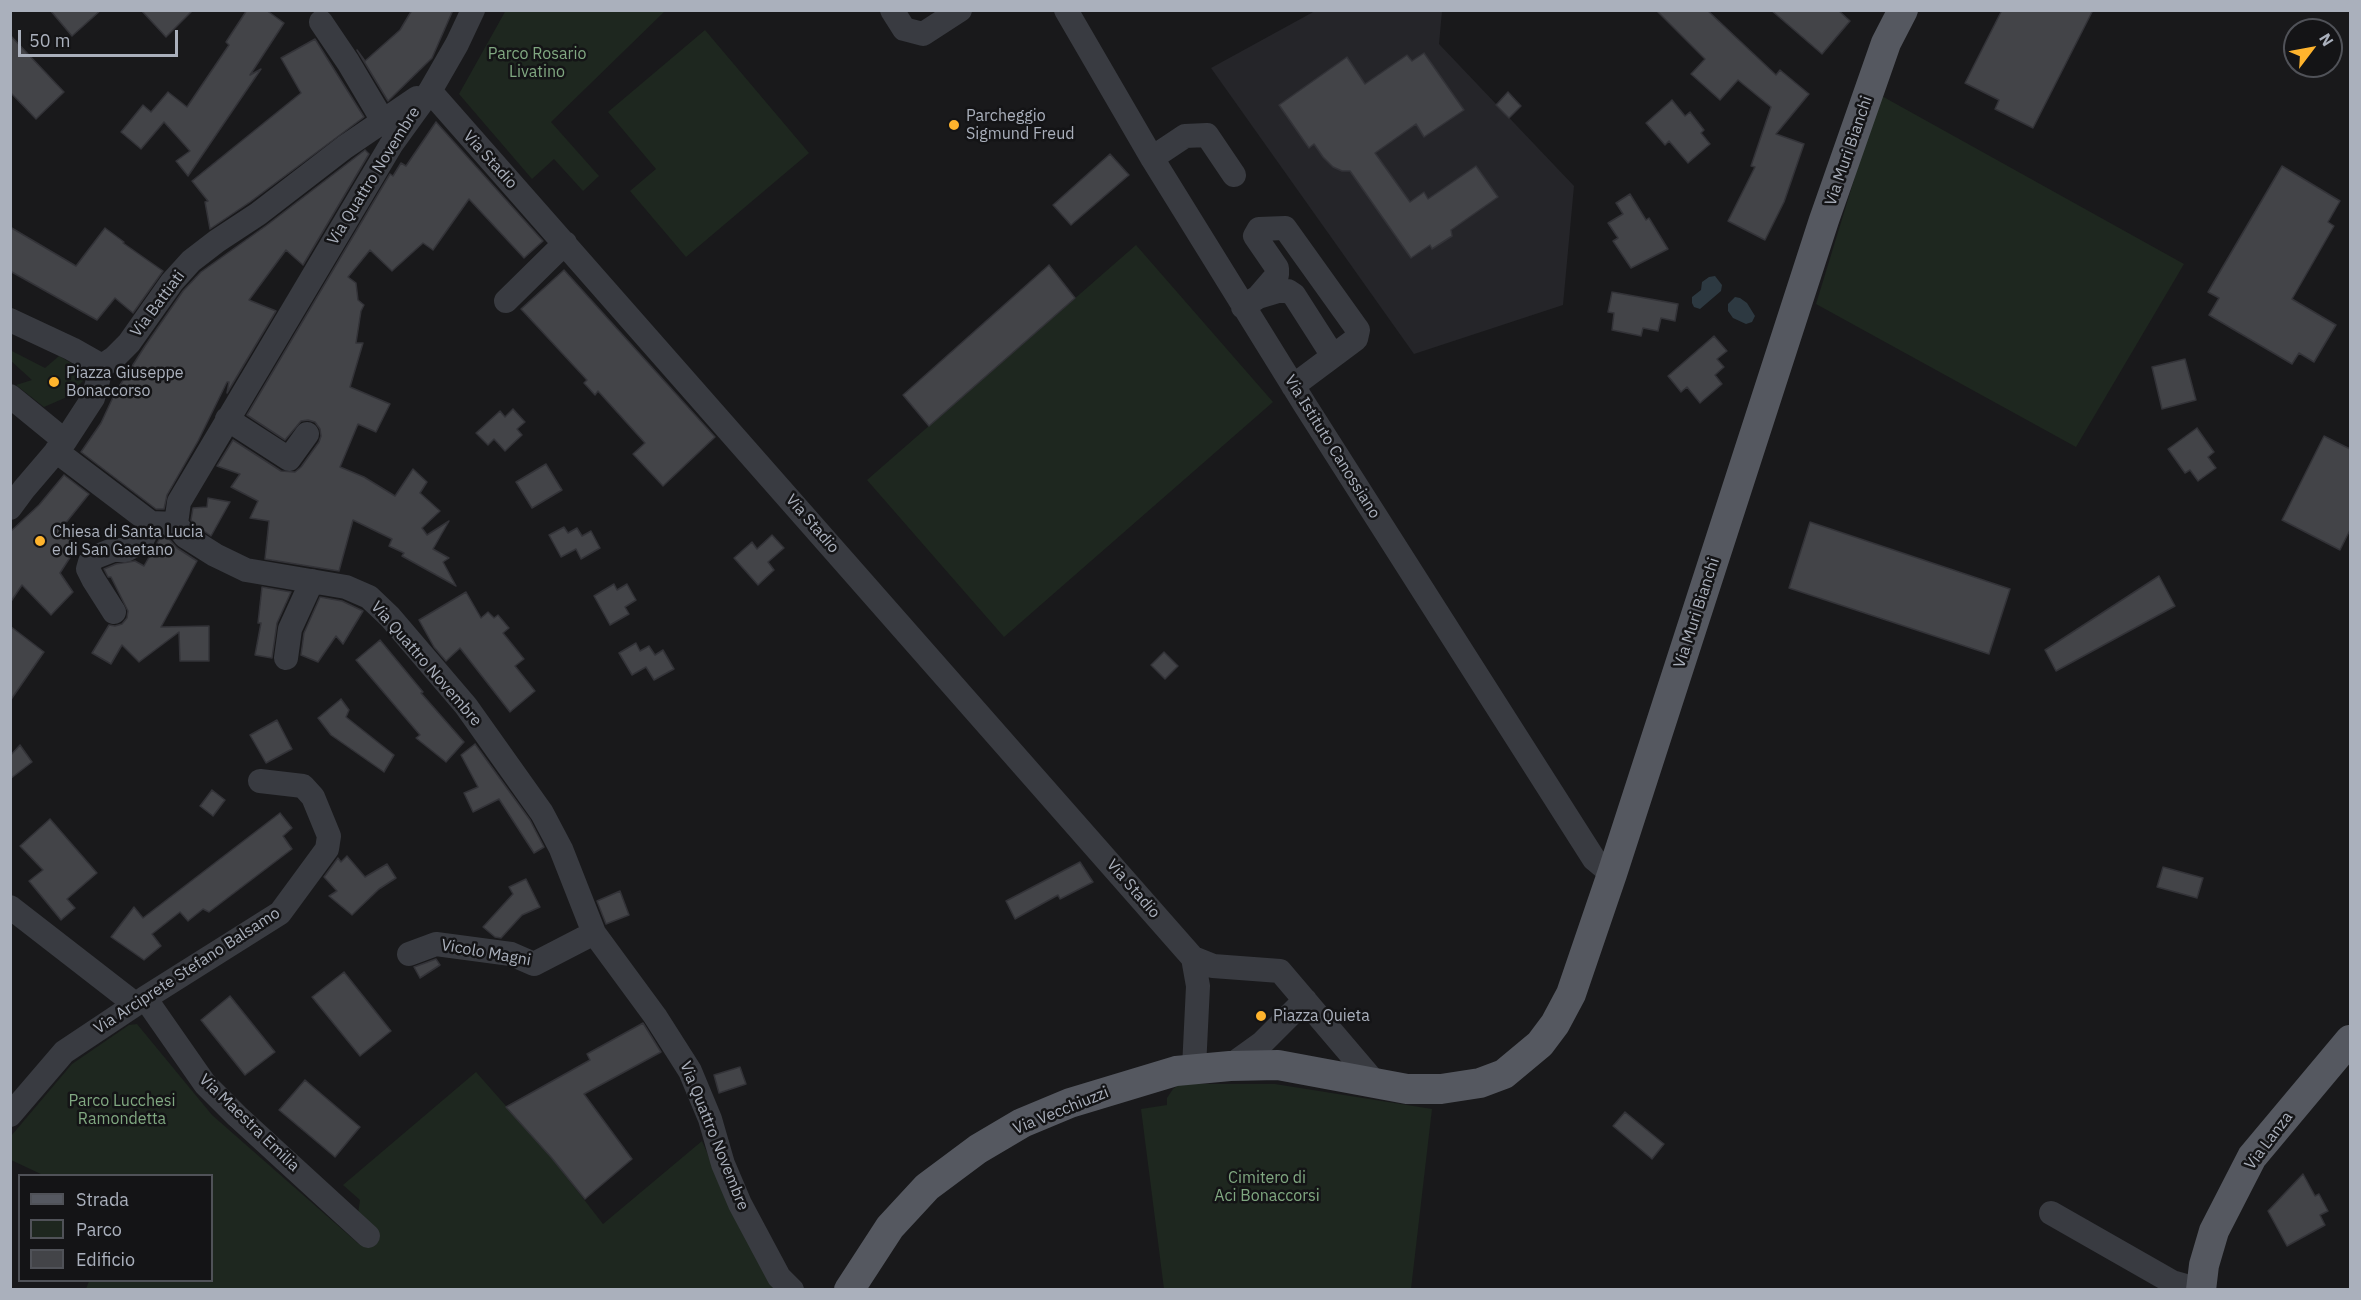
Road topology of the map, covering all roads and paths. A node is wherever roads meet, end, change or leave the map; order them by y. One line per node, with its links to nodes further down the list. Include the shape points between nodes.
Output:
1 (473, 10): 7 (street, Via Quattro Novembre)
2 (892, 10): 3 (street, via 904,29 923,34)
3 (960, 10)
4 (1066, 10): 9 (street, Via Istituto Canossiano)
5 (1904, 10): 29 (main road, Via Muri Bianchi, via 1886,43 1824,220)
6 (321, 22): 8 (street)
7 (429, 91): 8 (street, Via Quattro Novembre); 11 (street, Via Stadio)
8 (390, 128): 16 (street, Via Battiati, via 322,165 191,261 129,343); 19 (street, Via Quattro Novembre)
9 (1152, 158): 10 (street, via 1185,136 1207,135); 13 (street, Via Istituto Canossiano)
10 (1234, 175)
11 (565, 243): 12 (street); 33 (street, Via Stadio)
12 (506, 301)
13 (1251, 302): 15 (street, via 1288,291); 15 (street, via 1277,275 1255,236 1259,229 1285,228 1358,330 1356,339); 17 (street, Via Istituto Canossiano)
14 (10, 320): 16 (street)
15 (1333, 356): 17 (street)
16 (102, 366): 21 (street, via 93,398)
17 (1293, 386): 29 (street, Via Istituto Canossiano, via 1593,859)
18 (10, 396): 21 (street)
19 (227, 419): 20 (street, via 289,459); 24 (street, Via Quattro Novembre, via 179,502)
20 (307, 434)
21 (61, 446): 22 (street); 23 (street)
22 (10, 508)
23 (151, 524): 24 (street); 26 (street, via 141,542 90,562 88,569)
24 (176, 524): 25 (street, Via Quattro Novembre, via 185,536 246,570)
25 (312, 581): 27 (street, via 290,629); 31 (street, Via Quattro Novembre, via 346,587 369,597 458,698 542,813 561,849)
26 (114, 612)
27 (286, 658)
28 (260, 781): 35 (street, Via Arciprete Stefano Balsamo, via 303,786 313,796 329,836 327,849 280,913)
29 (1612, 874): 39 (main road, Via Muri Bianchi, via 1571,994 1555,1024 1522,1061 1504,1074 1479,1083 1441,1089)
30 (10, 907): 35 (street, Via Maestra Emilia)
31 (594, 933): 32 (street, Vicolo Magni, via 534,964 511,954 436,944); 43 (street, Via Quattro Novembre, via 690,1071 740,1204 779,1277)
32 (409, 954)
33 (1193, 958): 34 (street, via 1213,966 1280,971); 38 (street, via 1198,986)
34 (1305, 1000): 37 (street, via 1262,1043); 39 (street)
35 (140, 1001): 40 (street, Via Arciprete Stefano Balsamo, via 64,1052); 42 (street, Via Maestra Emilia, via 205,1084)
36 (2350, 1040): 45 (main road, Via Lanza, via 2252,1157 2214,1231)
37 (1230, 1066): 38 (main road, Via Vecchiuzzi); 39 (main road, Via Muri Bianchi, via 1278,1065)
38 (1194, 1068): 44 (main road, Via Vecchiuzzi, via 1070,1103 1022,1123 978,1149 927,1187 890,1227)
39 (1377, 1084)
40 (10, 1115)
41 (2051, 1213): 45 (street, via 2172,1282)
42 (368, 1236)
43 (792, 1290)
44 (849, 1290)
45 (2200, 1290)

